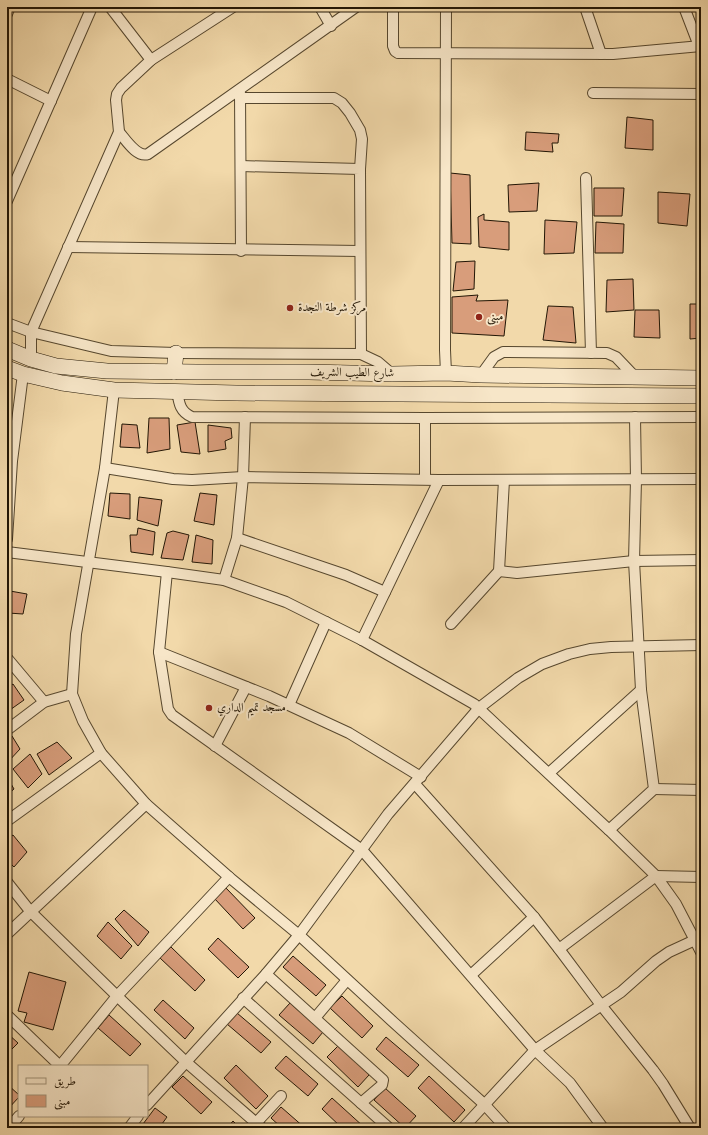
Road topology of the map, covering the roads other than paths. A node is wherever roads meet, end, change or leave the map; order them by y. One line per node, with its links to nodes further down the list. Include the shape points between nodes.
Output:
1 (10, 7): 11 (street)
2 (92, 7): 21 (street)
3 (110, 7): 16 (street)
4 (232, 7): 16 (street)
5 (320, 7): 12 (street)
6 (356, 7): 12 (street)
7 (393, 7): 14 (street, via 393,46 398,54)
8 (446, 7): 14 (street)
9 (585, 7): 15 (street)
10 (684, 7): 13 (street)
11 (7, 14)
12 (331, 26): 19 (street)
13 (700, 46): 15 (street)
14 (445, 53): 15 (street); 41 (street)
15 (601, 54)
16 (151, 60): 22 (street, via 117,94)
17 (7, 80): 21 (street)
18 (593, 93): 20 (street)
19 (240, 94): 22 (street, via 144,155 138,153); 23 (street); 24 (street, via 334,98 342,103 360,130)
20 (701, 94)
21 (51, 101): 26 (street)
22 (119, 132): 27 (street)
23 (241, 166): 24 (street); 28 (street)
24 (360, 169): 29 (street)
25 (586, 178): 34 (street)
26 (7, 201)
27 (68, 247): 28 (street); 31 (street)
28 (241, 251): 29 (street)
29 (360, 252): 35 (street)
30 (7, 323): 31 (street)
31 (31, 332): 33 (street, via 111,351); 36 (street)
32 (7, 349): 36 (main road, شارع الطيب الشريف)
33 (176, 353): 35 (street); 39 (main road)
34 (591, 353): 44 (street, via 503,352 494,357); 45 (street, via 613,355)
35 (361, 354): 43 (street, via 378,362)
36 (31, 359): 39 (main road, شارع الطيب الشريف, via 78,369)
37 (7, 368): 42 (main road, شارع الطيب الشريف)
38 (270, 371): 39 (main road, شارع الطيب الشريف); 40 (main road, شارع الطيب الشريف); 49 (main road, via 279,380 279,385)
39 (174, 372)
40 (309, 372): 43 (main road, شارع الطيب الشريف); 50 (main road, via 303,377 302,383)
41 (446, 373): 43 (main road, شارع الطيب الشريف); 44 (main road, شارع الطيب الشريف)
42 (23, 374): 47 (main road, شارع الطيب الشريف, via 62,383); 56 (street)
43 (392, 374)
44 (480, 376): 45 (main road, شارع الطيب الشريف)
45 (636, 378): 46 (main road, شارع الطيب الشريف)
46 (701, 378)
47 (114, 390): 48 (main road, شارع الطيب الشريف); 57 (street)
48 (176, 391): 49 (main road, شارع الطيب الشريف); 52 (street, via 182,410 192,417)
49 (270, 392): 50 (main road, شارع الطيب الشريف)
50 (307, 393): 51 (main road, شارع الطيب الشريف)
51 (701, 396)
52 (245, 417): 55 (street); 58 (street)
53 (635, 417): 54 (street); 55 (street); 63 (street)
54 (701, 417)
55 (425, 418): 59 (street)
56 (10, 460): 65 (street)
57 (105, 468): 58 (street, via 173,479); 69 (street)
58 (243, 477): 59 (street); 64 (street)
59 (425, 479): 61 (street)
60 (701, 479): 63 (street)
61 (439, 480): 62 (street); 73 (street)
62 (504, 480): 63 (street); 70 (street)
63 (636, 480): 68 (street)
64 (237, 538): 72 (street); 73 (street, via 346,575)
65 (7, 539)
66 (7, 552): 69 (street)
67 (701, 560): 68 (street)
68 (634, 561): 70 (street, via 517,573); 78 (street)
69 (88, 563): 71 (street); 83 (street, via 76,634)
70 (499, 571): 75 (street)
71 (167, 572): 72 (street); 79 (street)
72 (224, 580): 74 (street, via 286,602)
73 (385, 592): 76 (street)
74 (326, 622): 76 (street); 85 (street)
75 (451, 624)
76 (362, 640): 86 (street)
77 (701, 645): 78 (street)
78 (638, 646): 82 (street); 86 (street, via 590,649 542,664 518,678)
79 (159, 652): 81 (street); 88 (street, via 168,709 172,715)
80 (7, 658): 84 (street)
81 (246, 686): 85 (street); 88 (street)
82 (641, 690): 90 (street); 92 (street)
83 (72, 694): 84 (street); 89 (street, via 83,721)
84 (44, 702): 87 (street)
85 (289, 705): 91 (street, via 349,733)
86 (479, 708): 90 (street); 91 (street)
87 (7, 730)
88 (215, 746): 97 (street)
89 (101, 753): 94 (street); 95 (street)
90 (549, 773): 96 (street)
91 (418, 781): 97 (street, via 388,814); 103 (street)
92 (654, 789): 93 (street); 96 (street)
93 (701, 790)
94 (146, 804): 99 (street); 102 (street)
95 (7, 820)
96 (610, 830): 98 (street)
97 (362, 850): 105 (street); 110 (street)
98 (656, 876): 100 (street); 106 (street, via 676,904); 107 (street)
99 (229, 877): 105 (street); 112 (street)
100 (701, 877)
101 (7, 882): 102 (street)
102 (30, 911): 104 (street); 112 (street)
103 (534, 918): 107 (street); 110 (street)
104 (7, 934)
105 (299, 934): 109 (street); 111 (street)
106 (695, 940): 108 (street); 114 (street, via 669,952 625,989)
107 (559, 949): 114 (street)
108 (701, 952)
109 (266, 974): 113 (street); 116 (street)
110 (471, 975): 117 (street)
111 (347, 980): 116 (street); 124 (street)
112 (117, 996): 118 (street); 120 (street)
113 (243, 998): 118 (street); 122 (street)
114 (601, 1005): 117 (street); 134 (street, via 663,1084)
115 (7, 1015): 119 (street)
116 (315, 1018): 122 (street, via 383,1080 382,1085)
117 (535, 1050): 124 (street); 133 (street, via 570,1084)
118 (186, 1062): 123 (street); 127 (street)
119 (59, 1065)
120 (61, 1065)
121 (281, 1096): 127 (street)
122 (361, 1103): 130 (street)
123 (148, 1104)
124 (484, 1104): 131 (street); 132 (street)
125 (18, 1117): 128 (street)
126 (137, 1117): 129 (street)
127 (259, 1126)
128 (9, 1128)
129 (129, 1128)
130 (389, 1128)
131 (463, 1128)
132 (506, 1128)
133 (603, 1128)
134 (690, 1128)

